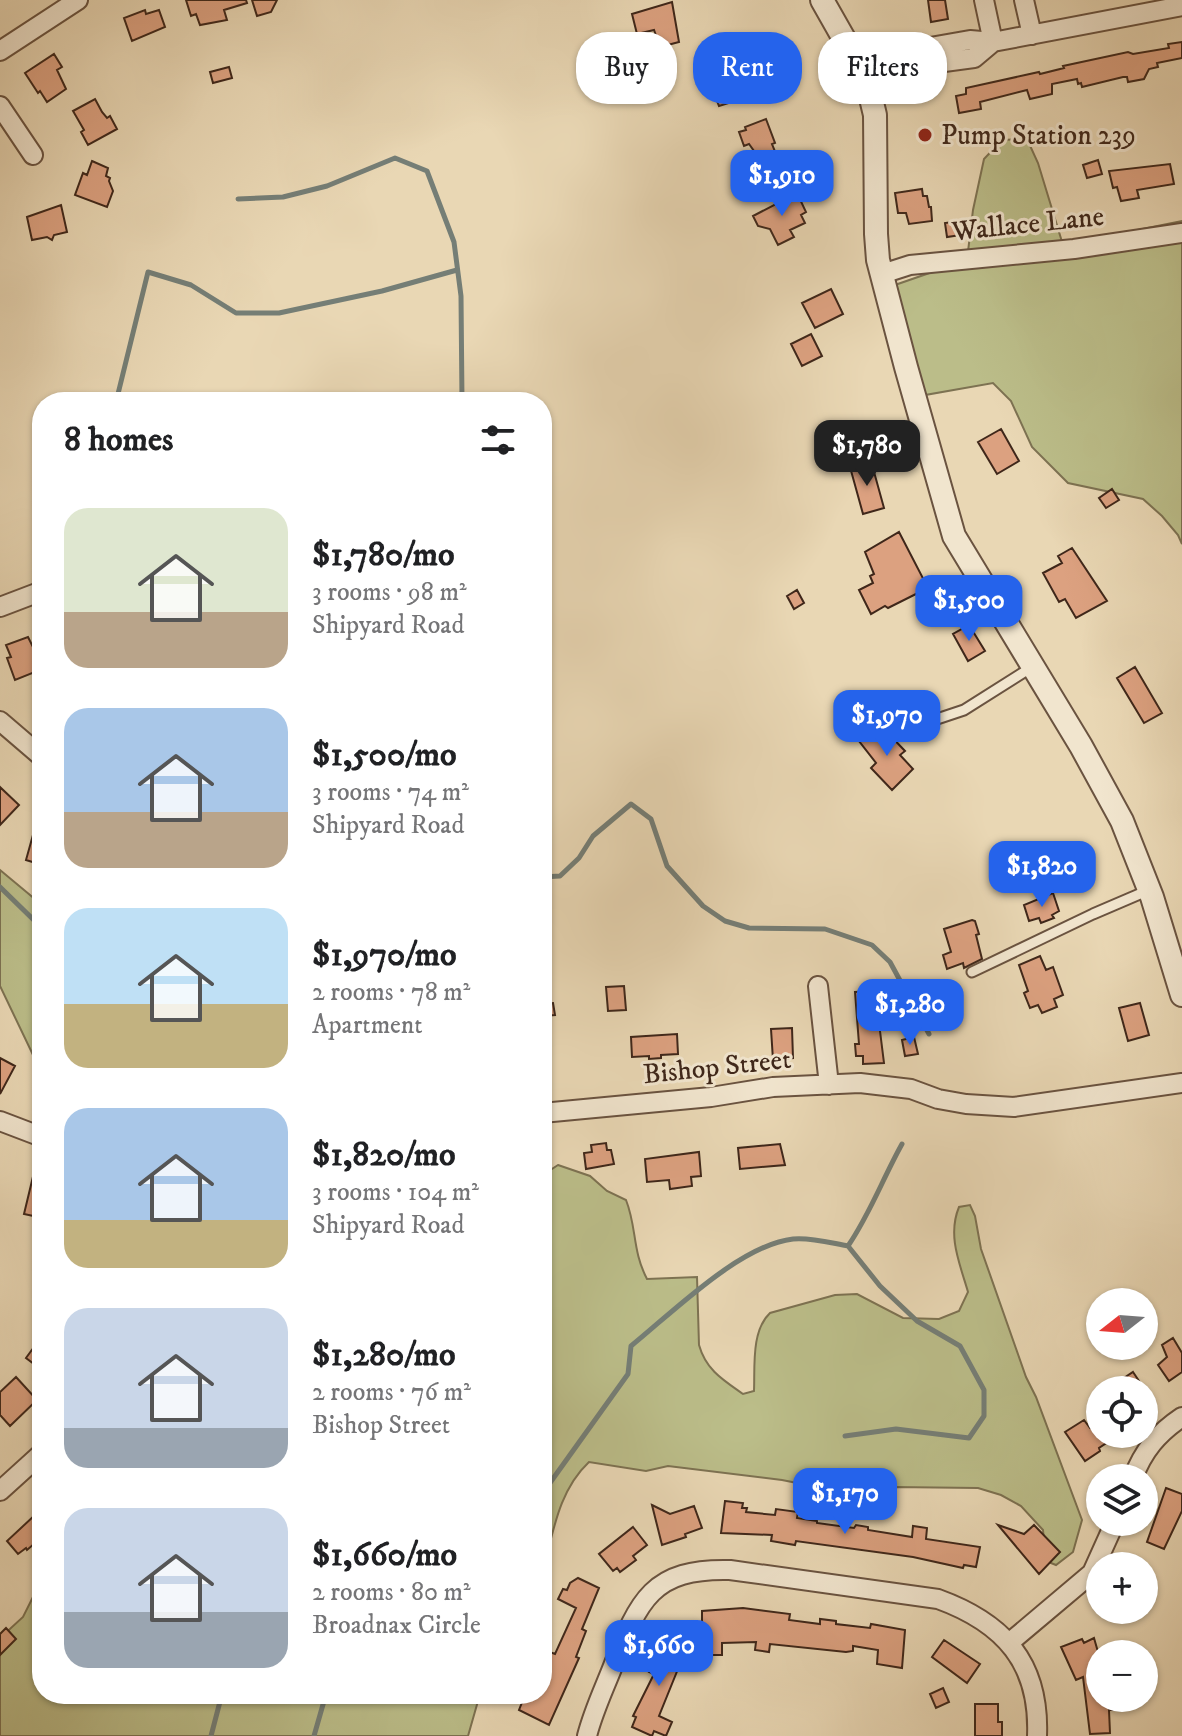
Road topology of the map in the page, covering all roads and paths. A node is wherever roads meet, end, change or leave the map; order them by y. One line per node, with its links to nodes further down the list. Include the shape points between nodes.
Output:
1 (78, 0): 10 (street)
2 (822, 0): 6 (street)
3 (984, 0): 8 (street)
4 (1024, 0): 7 (street)
5 (1182, 6): 7 (street)
6 (840, 32)
7 (1032, 35): 8 (street)
8 (993, 42): 9 (street)
9 (947, 46)
10 (0, 51)
11 (871, 104): 15 (street)
12 (0, 106): 13 (street)
13 (33, 155)
14 (1182, 233): 15 (street, Wallace Lane, via 910,265)
15 (882, 274): 18 (street, via 954,536)
16 (32, 595): 17 (street)
17 (0, 607)
18 (1032, 667): 19 (lane, via 964,710 931,721); 22 (street, via 1122,821)
19 (876, 713)
20 (0, 721): 21 (street)
21 (32, 748)
22 (1149, 890): 23 (lane); 25 (street)
23 (972, 972)
24 (818, 986): 27 (street)
25 (1182, 995)
26 (1182, 1083): 27 (street, Bishop Street, via 1014,1107 966,1104 888,1085)
27 (829, 1085): 28 (street, Bishop Street)
28 (552, 1112)
29 (0, 1121): 30 (street)
30 (32, 1133)
31 (1182, 1417): 33 (street, via 1154,1440)
32 (32, 1462): 34 (street)
33 (1139, 1464)
34 (0, 1491)
35 (1109, 1536): 36 (street, via 1092,1573)
36 (1009, 1643): 37 (street, via 967,1609 938,1599 730,1570 693,1571 658,1586 642,1603); 38 (street, via 1034,1693)
37 (587, 1736)
38 (1037, 1736)

